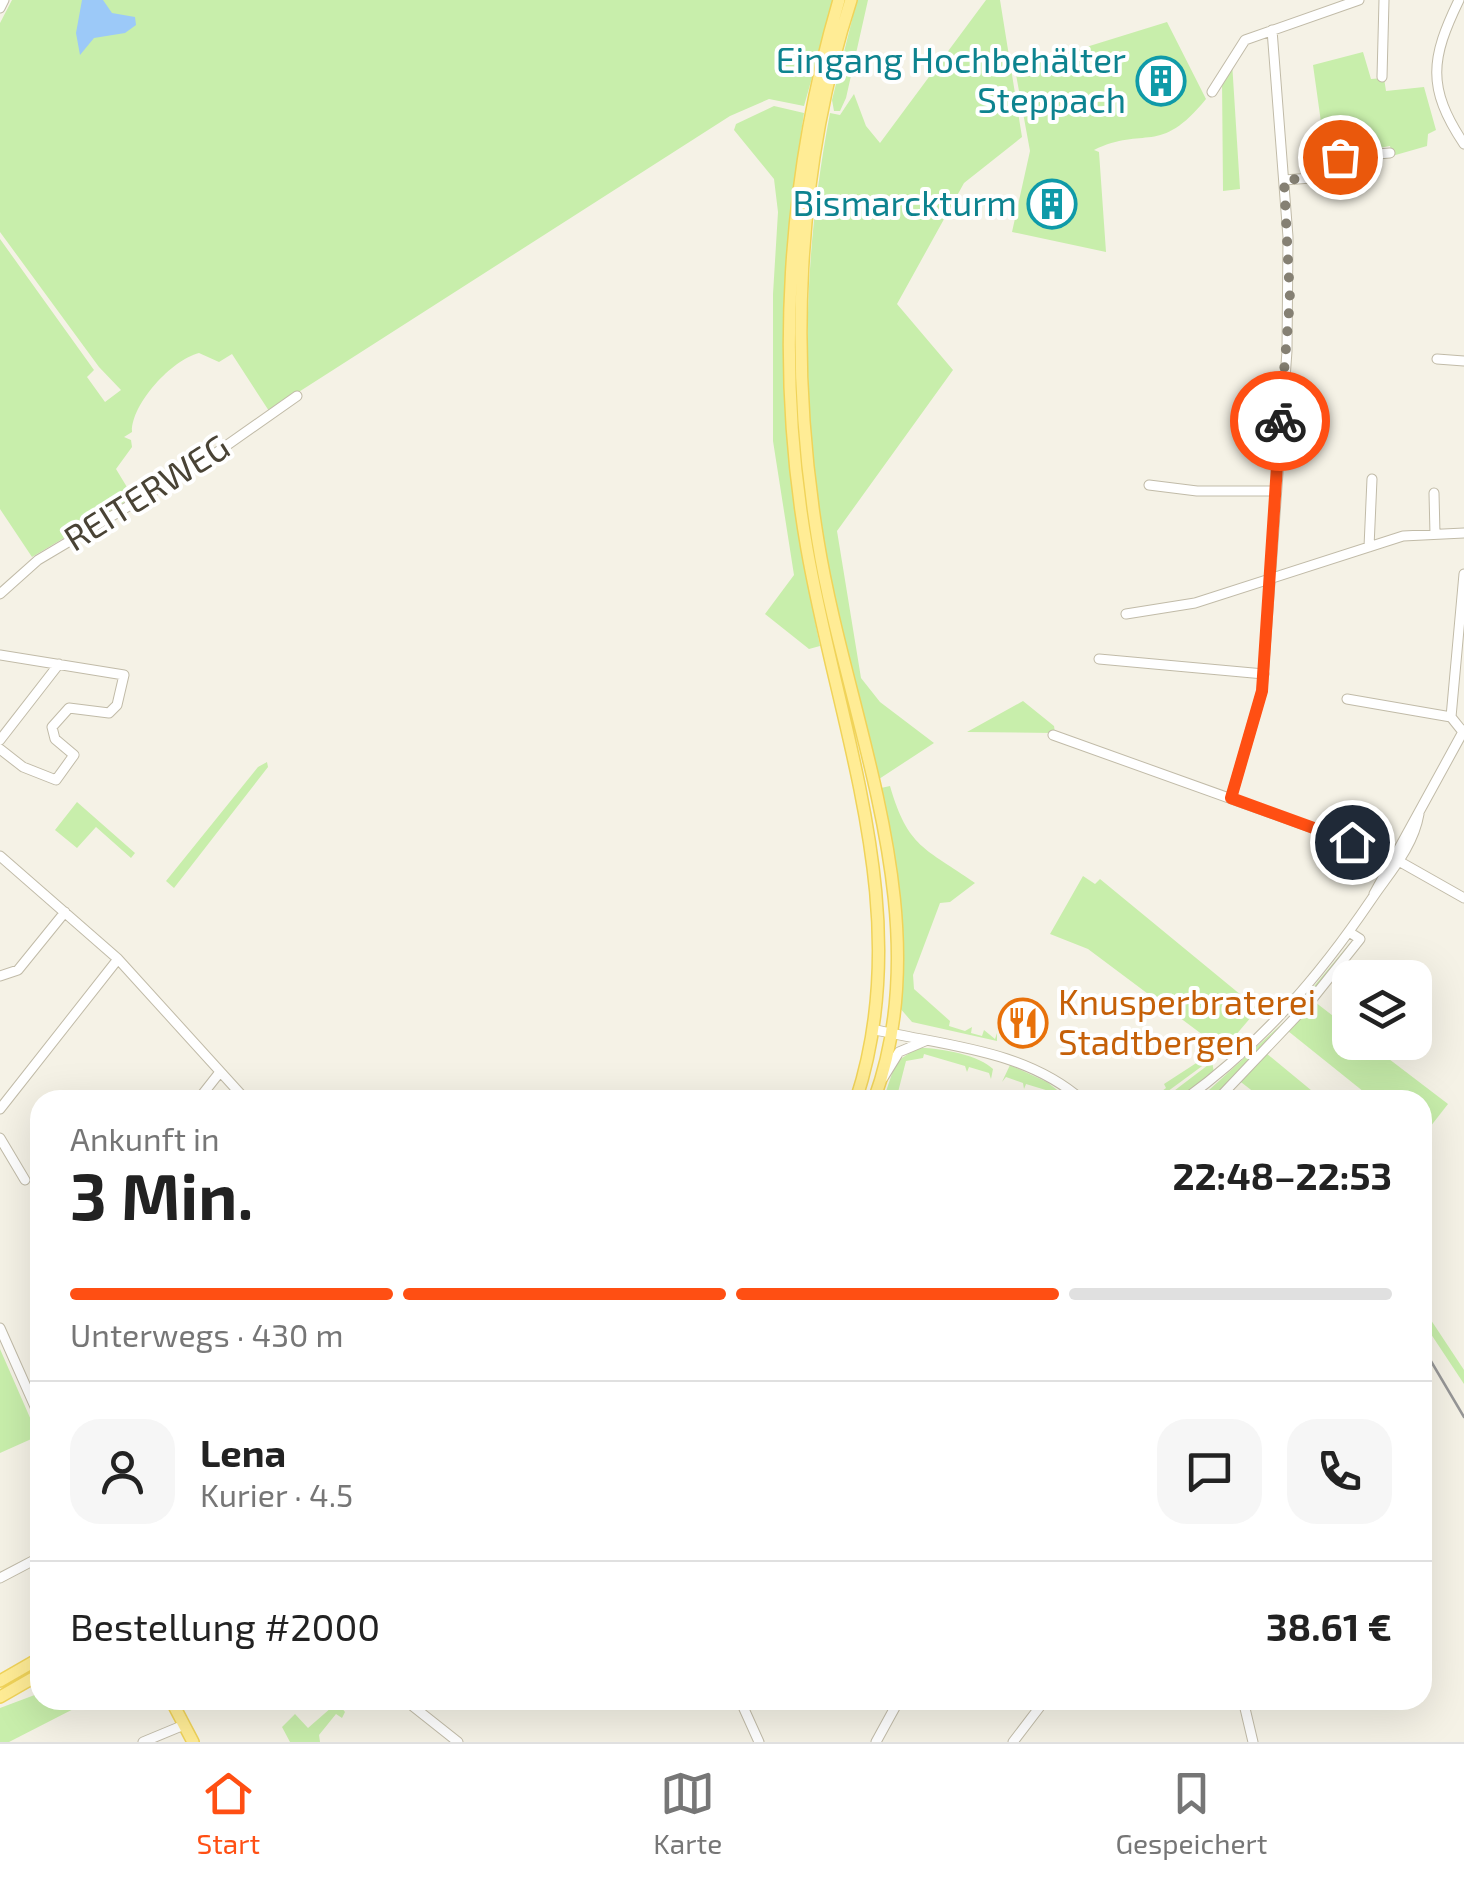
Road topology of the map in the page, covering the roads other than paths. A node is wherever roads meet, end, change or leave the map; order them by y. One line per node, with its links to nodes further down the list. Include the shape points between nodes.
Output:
1 (4, 0): 7 (street)
2 (839, 0): 11 (main road)
3 (851, 0): 11 (main road)
4 (1359, 0): 8 (street)
5 (1384, 0): 9 (street)
6 (1460, 0): 13 (street, via 1436,59 1446,112)
7 (0, 8)
8 (1272, 30): 10 (street, via 1240,44); 15 (street)
9 (1382, 76)
10 (1212, 92)
11 (820, 97): 12 (main road)
12 (815, 124): 42 (main road, via 801,304 804,424 818,541); 42 (main road, via 798,192 789,310 792,430 806,547)
13 (1464, 144)
14 (1390, 153): 15 (street, via 1340,157 1325,177)
15 (1284, 180): 19 (street, via 1290,299)
16 (1438, 358): 17 (street)
17 (1464, 360)
18 (297, 396): 30 (street, REITERWEG, via 206,460 38,560)
19 (1278, 439): 20 (street); 23 (street)
20 (1316, 442)
21 (1372, 479): 27 (street)
22 (1149, 485): 23 (street)
23 (1274, 492): 29 (street)
24 (1434, 493): 26 (street)
25 (1464, 533): 26 (street)
26 (1435, 534): 27 (street)
27 (1369, 547): 29 (street)
28 (1464, 574): 37 (street)
29 (1271, 580): 31 (street); 35 (street)
30 (0, 594)
31 (1126, 614)
32 (0, 654): 34 (street)
33 (1100, 659): 35 (street)
34 (58, 664): 40 (street); 41 (street, via 124,675 117,704 109,713 69,708 52,727 74,755 56,780)
35 (1264, 674): 43 (street)
36 (1347, 699): 37 (street)
37 (1451, 717): 38 (street)
38 (1464, 731): 45 (street)
39 (1053, 735): 43 (street)
40 (0, 740)
41 (0, 749)
42 (867, 790): 51 (main road, via 882,947); 52 (main road, via 894,894)
43 (1231, 798): 45 (street)
44 (0, 856): 47 (street)
45 (1395, 860): 46 (street); 48 (street)
46 (1464, 898)
47 (65, 912): 49 (street); 50 (street, via 18,970)
48 (1350, 932): 61 (street, via 1268,1030); 62 (street, via 1360,940 1332,977)
49 (118, 959): 54 (street); 63 (street)
50 (0, 976)
51 (876, 1030): 52 (street); 57 (main road)
52 (890, 1033): 53 (street); 58 (main road)
53 (928, 1041): 59 (street, via 899,1052); 60 (street, via 1045,1072)
54 (220, 1072): 55 (street); 56 (street)
55 (206, 1090)
56 (237, 1090)
57 (859, 1090)
58 (877, 1090)
59 (878, 1090)
60 (1069, 1090)
61 (1196, 1090)
62 (1225, 1090)
63 (0, 1109)
64 (0, 1138): 65 (street)
65 (25, 1180)
66 (0, 1328): 67 (street)
67 (28, 1390): 68 (street)
68 (30, 1392)
69 (30, 1563): 70 (street)
70 (0, 1578)
71 (30, 1664): 73 (main road)
72 (30, 1680): 74 (main road)
73 (0, 1681)
74 (0, 1697)
75 (176, 1710): 81 (main road)
76 (418, 1710): 84 (street)
77 (745, 1710): 85 (street)
78 (893, 1710): 86 (street)
79 (1037, 1710): 87 (street)
80 (1246, 1710): 88 (street)
81 (184, 1724): 82 (street); 83 (main road)
82 (143, 1742)
83 (193, 1742)
84 (458, 1742)
85 (759, 1742)
86 (876, 1742)
87 (1013, 1742)
88 (1254, 1742)

